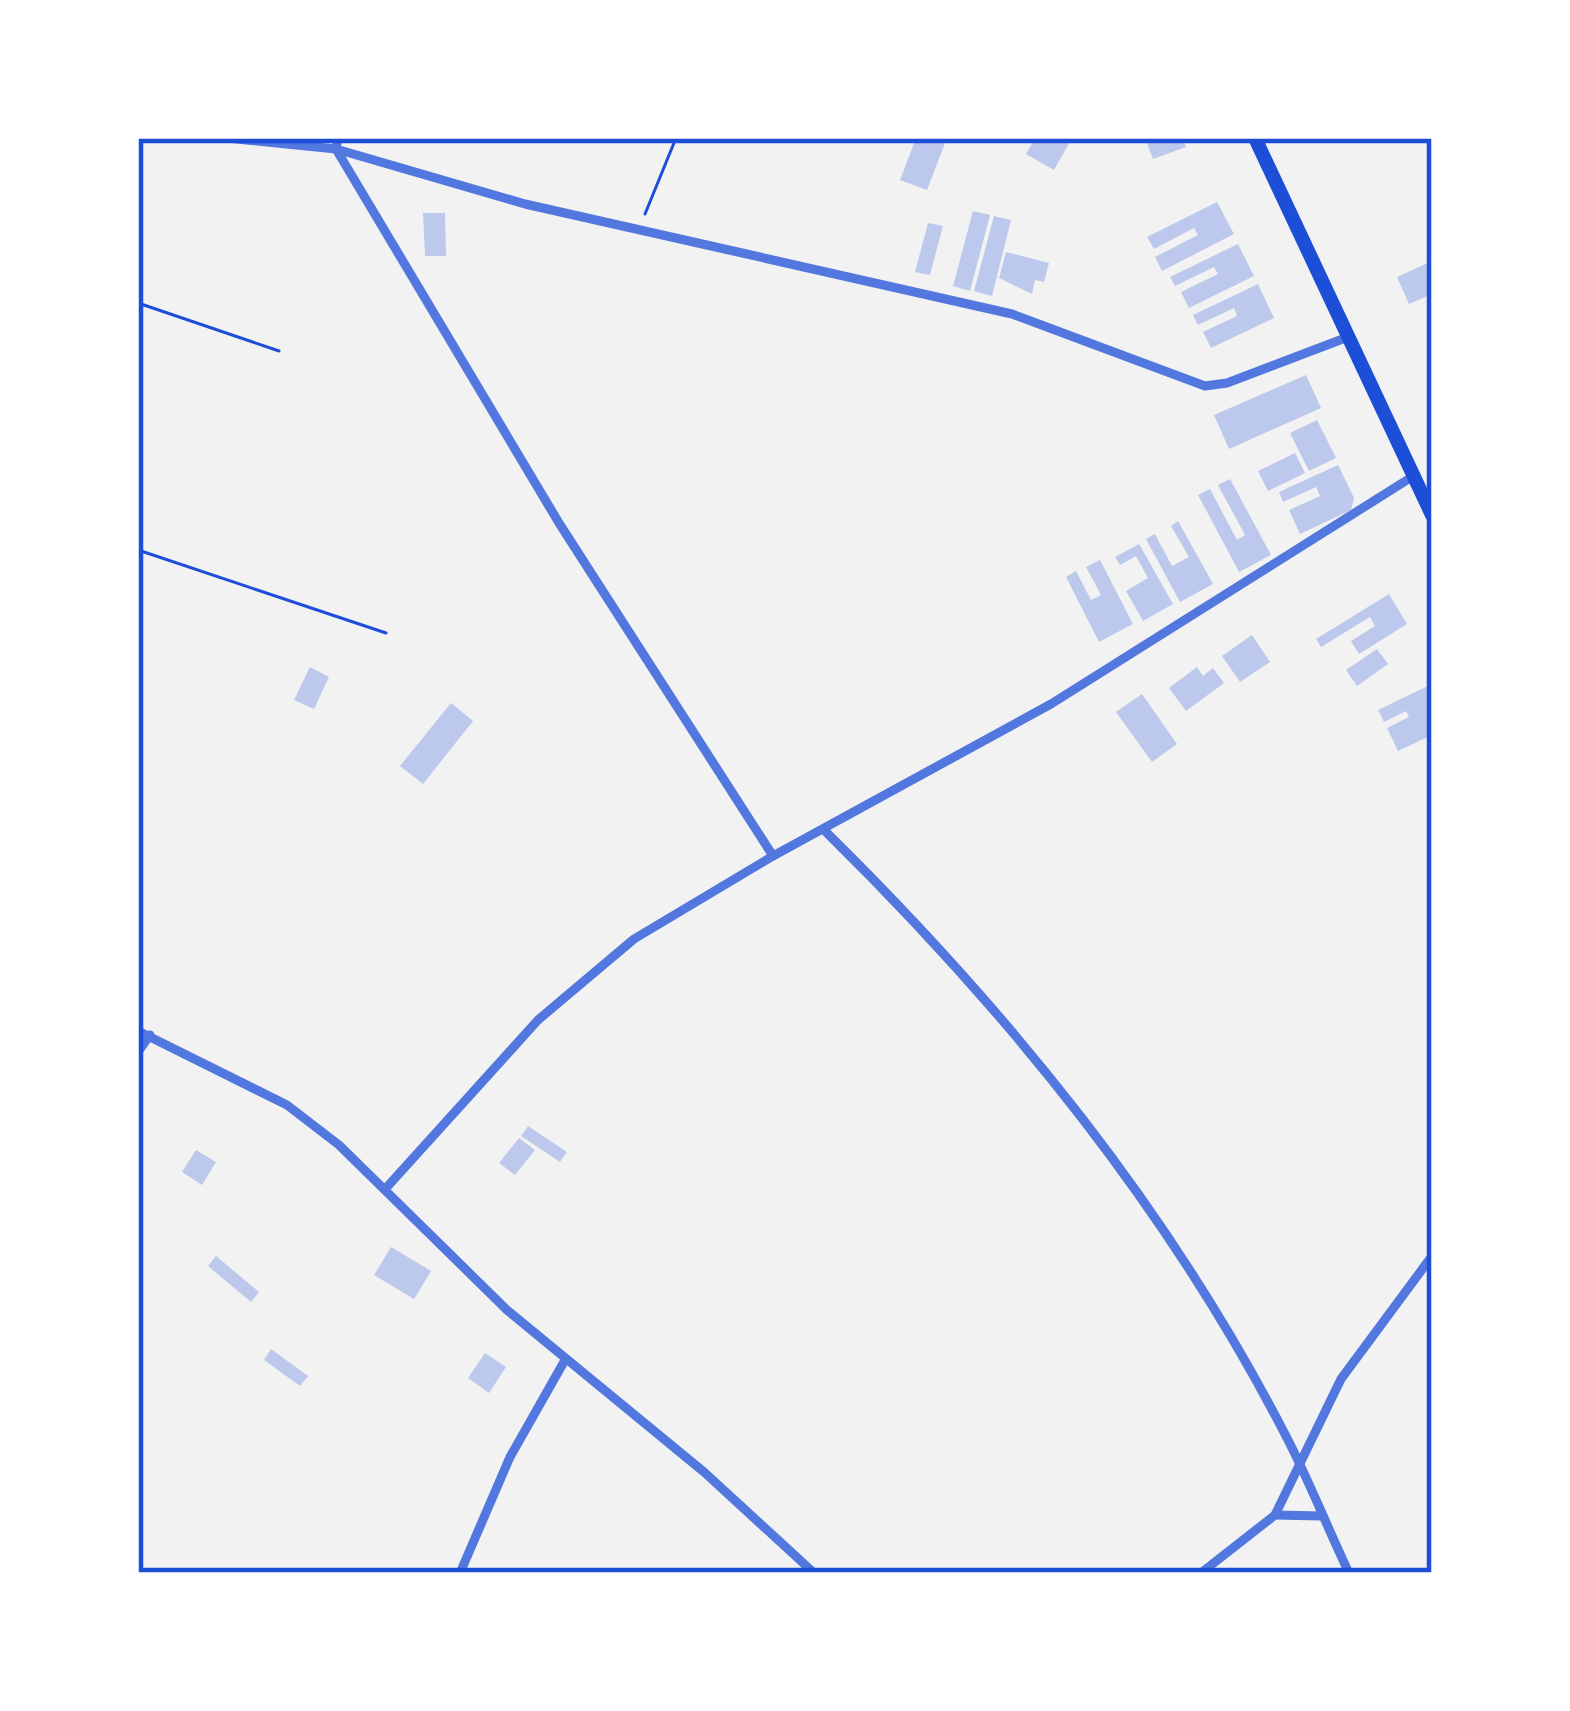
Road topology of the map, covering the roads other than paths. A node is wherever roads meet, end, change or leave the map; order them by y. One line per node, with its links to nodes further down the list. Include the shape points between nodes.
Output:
1 (226, 138): 3 (street)
2 (1255, 138): 4 (main road)
3 (337, 143): 4 (street, via 525,204 1012,314 1205,386); 8 (street, via 559,524)
4 (1348, 337): 5 (main road)
5 (1415, 475): 6 (main road); 7 (street, via 1051,704)
6 (1432, 515)
7 (825, 831): 8 (street); 15 (street, via 1020,1035 1084,1118 1208,1303)
8 (773, 856): 12 (street, via 586,975)
9 (138, 1031): 10 (street)
10 (150, 1035): 11 (street); 12 (street, via 287,1105)
11 (138, 1052)
12 (386, 1187): 14 (street)
13 (1432, 1256): 15 (street, via 1341,1379)
14 (565, 1360): 18 (street, via 510,1457); 19 (street)
15 (1300, 1469): 16 (street); 17 (street)
16 (1275, 1515): 17 (street); 20 (street)
17 (1321, 1516): 21 (street)
18 (460, 1573)
19 (814, 1573)
20 (1202, 1573)
21 (1349, 1573)

